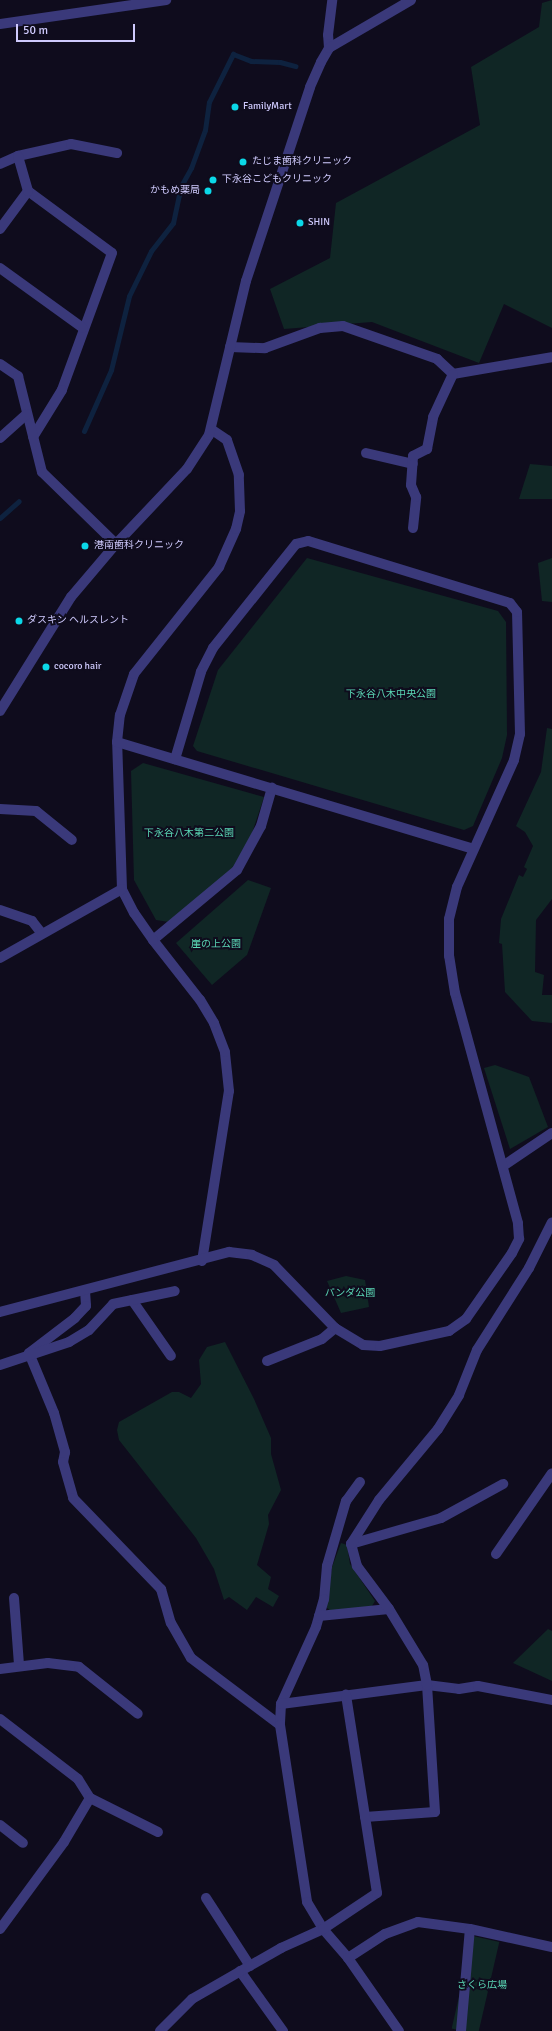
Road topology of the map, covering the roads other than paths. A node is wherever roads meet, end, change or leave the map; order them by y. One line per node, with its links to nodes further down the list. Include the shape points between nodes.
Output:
1 (166, 0): 4 (street)
2 (332, 0): 5 (street, via 328,35)
3 (411, 0): 5 (street)
4 (0, 24)
5 (330, 48): 13 (street, via 310,86 246,281)
6 (117, 153): 7 (street, via 72,144)
7 (18, 156): 8 (street); 9 (street)
8 (0, 164)
9 (28, 191): 10 (street); 12 (street, via 112,253)
10 (0, 229)
11 (0, 268): 12 (street)
12 (83, 328): 19 (street, via 62,390)
13 (230, 347): 16 (street, via 265,348 320,328 343,326 437,359); 18 (street)
14 (552, 357): 16 (street)
15 (0, 364): 17 (street, via 18,376)
16 (453, 374): 22 (street, via 433,417 426,449 413,456)
17 (27, 414): 19 (street); 20 (street)
18 (212, 430): 24 (street, via 202,449 187,468); 26 (street, via 227,440 239,475 240,511 236,529 219,567 134,674 120,715)
19 (33, 437): 24 (street, via 42,472)
20 (0, 438)
21 (366, 453): 22 (street)
22 (413, 464): 23 (street, via 411,485 416,497)
23 (413, 528)
24 (116, 544): 25 (street, via 71,597)
25 (0, 711)
26 (117, 742): 27 (street); 32 (street)
27 (175, 759): 28 (street); 31 (street, via 201,672 214,648 296,544 308,542 503,600 510,603 517,612 520,734 514,760)
28 (272, 788): 31 (street); 35 (street, via 261,826 237,870)
29 (0, 809): 30 (street, via 36,811)
30 (72, 840)
31 (473, 849): 38 (street, via 457,887 449,920 449,956 455,994)
32 (122, 889): 34 (street); 35 (street, via 134,913)
33 (0, 910): 34 (street, via 32,922)
34 (42, 934): 36 (street)
35 (153, 940): 40 (street, via 200,1000 214,1023 224,1052 229,1091 205,1227)
36 (0, 958)
37 (552, 1133): 38 (street)
38 (503, 1166): 45 (street, via 518,1223 519,1238 512,1253 466,1319 449,1331 380,1346 363,1345)
39 (552, 1222): 53 (street, via 529,1268 477,1350 459,1395 438,1429 380,1500)
40 (202, 1261): 41 (street); 45 (street, via 229,1252 252,1254 274,1265)
41 (85, 1291): 44 (street); 46 (street, via 86,1306 76,1318)
42 (175, 1291): 43 (street)
43 (132, 1300): 46 (street, via 113,1304 89,1330 69,1342); 47 (street)
44 (0, 1312)
45 (335, 1328): 48 (street, via 322,1339)
46 (29, 1354): 49 (street); 67 (street, via 54,1413 65,1452 63,1462 73,1498 161,1589 171,1623 191,1658)
47 (171, 1356)
48 (267, 1361)
49 (0, 1364)
50 (552, 1473): 54 (street)
51 (360, 1482): 57 (street, via 346,1501 333,1539)
52 (503, 1484): 53 (street, via 441,1518)
53 (351, 1544): 56 (street, via 357,1566)
54 (496, 1554)
55 (14, 1598): 58 (street)
56 (389, 1609): 57 (street); 60 (street, via 423,1665)
57 (319, 1616): 63 (street)
58 (19, 1665): 59 (street); 64 (street, via 48,1663 79,1667)
59 (0, 1669)
60 (427, 1685): 61 (street); 62 (street, via 459,1689 478,1686); 69 (street, via 435,1812)
61 (346, 1694): 63 (street); 69 (street)
62 (552, 1700)
63 (281, 1704): 67 (street)
64 (138, 1714)
65 (0, 1719): 68 (street, via 78,1779)
66 (266, 1725): 67 (street)
67 (280, 1725): 75 (street, via 307,1902)
68 (90, 1798): 71 (street); 74 (street, via 64,1842)
69 (366, 1817): 75 (street, via 377,1893)
70 (0, 1825): 72 (street)
71 (158, 1832)
72 (23, 1843)
73 (206, 1898): 79 (street)
74 (0, 1929)
75 (323, 1929): 78 (street); 79 (street)
76 (470, 1929): 77 (street); 78 (street, via 418,1922 384,1934); 84 (street)
77 (552, 1947)
78 (348, 1958): 83 (street)
79 (250, 1966): 80 (street)
80 (240, 1972): 81 (street, via 192,1999); 82 (street)
81 (164, 2029)
82 (283, 2031)
83 (399, 2031)
84 (461, 2031)

